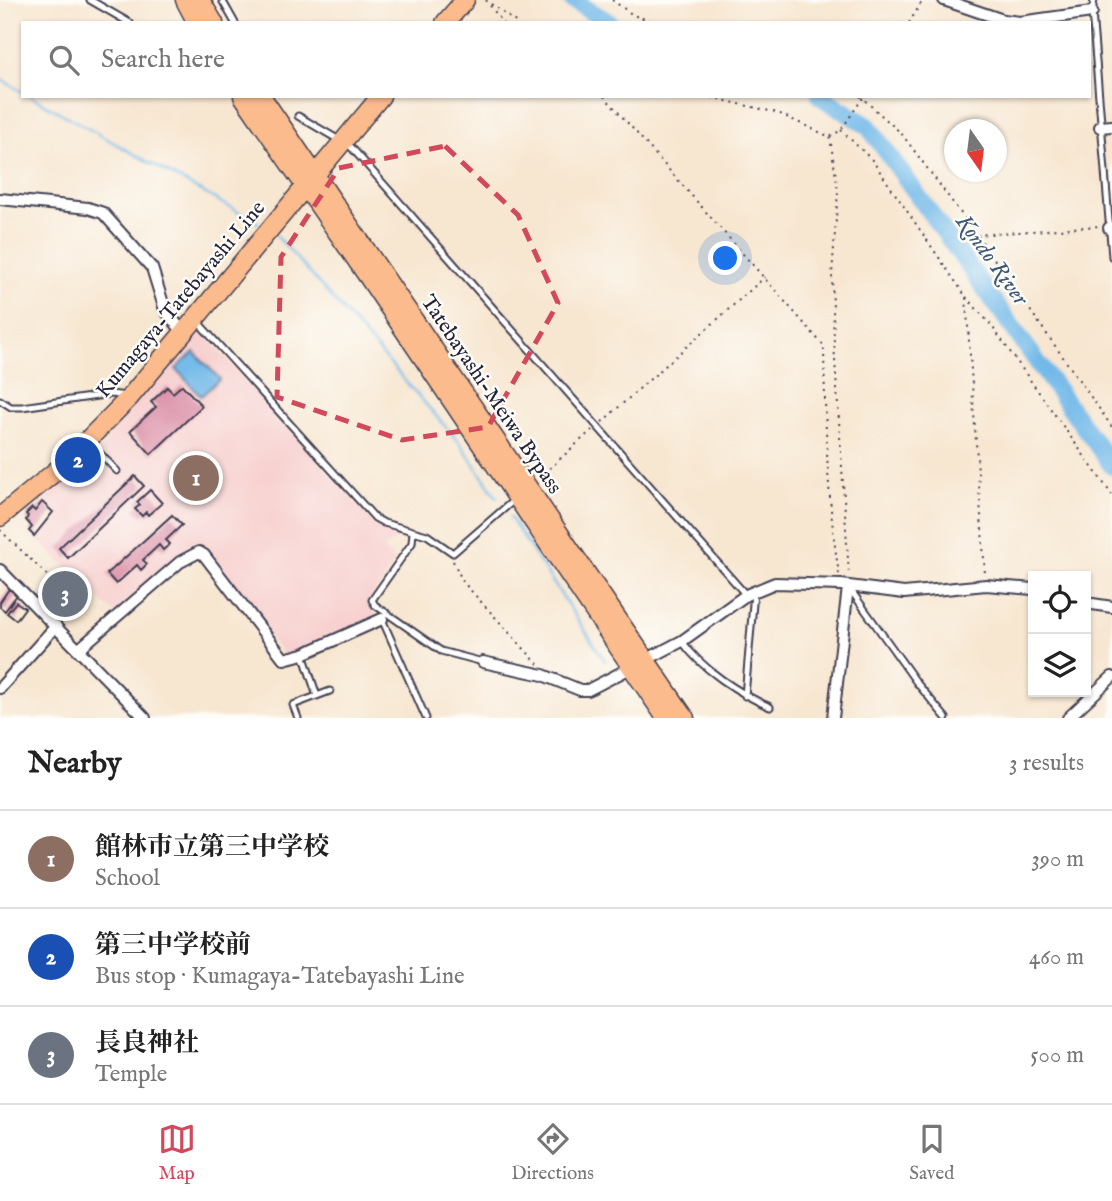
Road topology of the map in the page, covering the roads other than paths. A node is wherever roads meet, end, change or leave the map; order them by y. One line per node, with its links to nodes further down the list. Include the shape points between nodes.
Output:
1 (90, 0): 9 (lane)
2 (185, 0): 10 (main road)
3 (200, 0): 11 (main road)
4 (222, 0): 12 (lane)
5 (465, 0): 13 (main road)
6 (944, 0): 14 (street)
7 (1094, 0): 8 (lane)
8 (1092, 12): 15 (street); 20 (lane)
9 (127, 21)
10 (196, 21)
11 (213, 21)
12 (234, 21)
13 (447, 21)
14 (1012, 21)
15 (1027, 21)
16 (245, 98): 22 (main road, Tatebayashi-Meiwa Bypass)
17 (266, 98): 22 (main road, Tatebayashi-Meiwa Bypass)
18 (379, 98): 21 (main road, Kumagaya-Tatebayashi Line)
19 (298, 116): 21 (lane)
20 (1106, 126): 24 (lane)
21 (342, 141): 22 (main road, Kumagaya-Tatebayashi Line); 37 (lane)
22 (309, 180): 26 (main road, Kumagaya-Tatebayashi Line); 31 (main road, Tatebayashi-Meiwa Bypass, via 369,278)
23 (0, 199): 26 (street, via 103,213 152,268 161,303 174,324)
24 (1108, 227): 25 (lane)
25 (1112, 257)
26 (189, 326): 27 (main road, Kumagaya-Tatebayashi Line); 33 (lane, via 375,518)
27 (129, 398): 28 (lane, via 111,394 22,407); 29 (main road, Kumagaya-Tatebayashi Line)
28 (0, 400)
29 (88, 441): 30 (lane); 32 (main road, Kumagaya-Tatebayashi Line)
30 (117, 471)
31 (522, 494): 33 (lane, via 453,553 427,535); 46 (main road, Tatebayashi-Meiwa Bypass)
32 (0, 517)
33 (413, 532): 40 (lane, via 412,543 372,600)
34 (0, 569): 41 (street)
35 (844, 586): 36 (street, via 921,593 986,585); 37 (street, via 775,583); 58 (street); 59 (lane)
36 (1028, 589)
37 (750, 593): 42 (street); 51 (lane)
38 (1091, 604): 39 (street)
39 (1112, 607)
40 (382, 615): 44 (street); 45 (lane, via 448,654); 55 (lane)
41 (56, 626): 43 (street); 48 (street)
42 (682, 641): 46 (street); 51 (lane)
43 (79, 649): 44 (street, via 180,562 199,552 281,657 287,660); 53 (street)
44 (303, 654): 50 (lane)
45 (483, 662): 46 (street, via 543,675 580,690)
46 (639, 664): 56 (main road, Tatebayashi-Meiwa Bypass); 57 (main road, Tatebayashi-Meiwa Bypass)
47 (1112, 677): 60 (street)
48 (0, 688)
49 (330, 691): 50 (lane)
50 (317, 696): 54 (lane, via 293,705)
51 (745, 696): 52 (lane)
52 (770, 707)
53 (145, 718)
54 (298, 718)
55 (426, 718)
56 (666, 718)
57 (685, 718)
58 (833, 718)
59 (946, 718)
60 (1068, 718)

